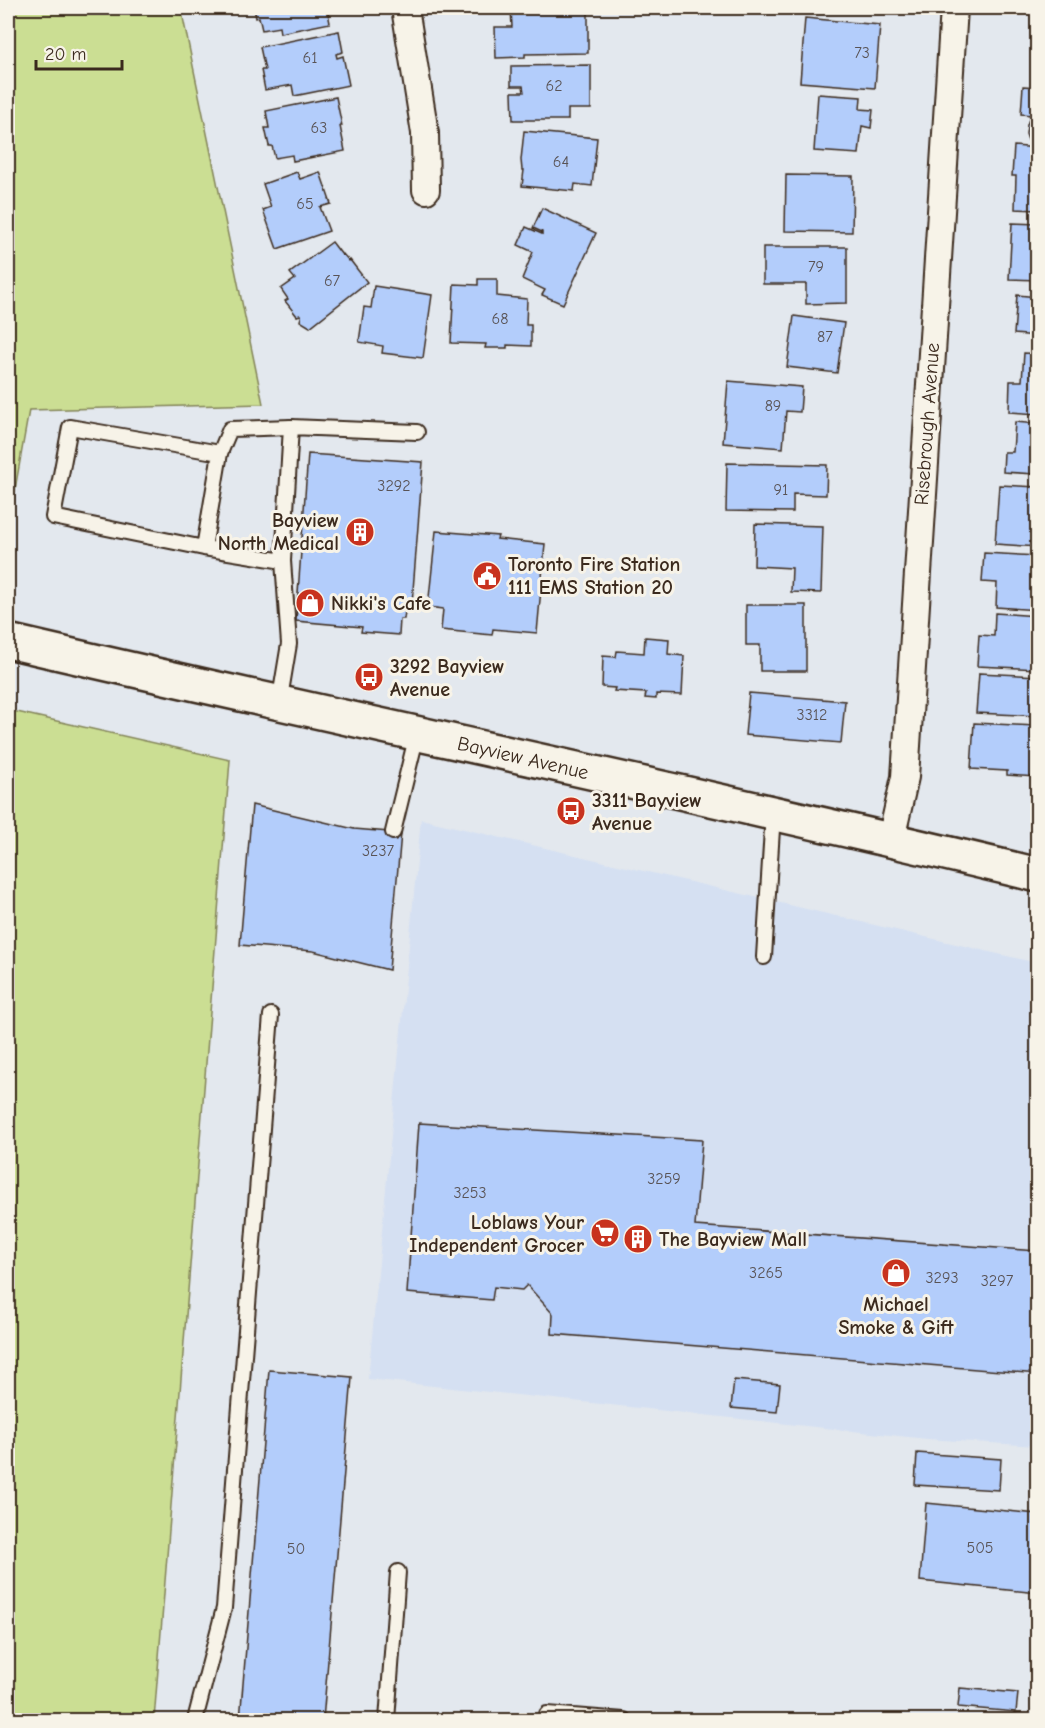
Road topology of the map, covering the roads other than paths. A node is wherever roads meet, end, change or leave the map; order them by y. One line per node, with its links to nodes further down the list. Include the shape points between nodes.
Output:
1 (405, 8): 3 (street, via 425,133)
2 (954, 8): 14 (street, Risebrough Avenue, via 905,777)
3 (426, 190)
4 (291, 427): 5 (lane); 6 (lane, via 230,429); 8 (lane)
5 (417, 432)
6 (220, 453): 7 (lane); 7 (lane, via 70,428 52,517)
7 (204, 548): 8 (lane)
8 (283, 561): 10 (lane, via 289,644)
9 (8, 641): 10 (main road, Bayview Avenue)
10 (279, 704): 11 (main road, Bayview Avenue)
11 (417, 734): 12 (main road, Bayview Avenue); 13 (lane)
12 (773, 813): 14 (main road, Bayview Avenue); 16 (lane)
13 (393, 832)
14 (891, 839): 15 (main road, Bayview Avenue)
15 (1038, 874)
16 (764, 957)
17 (271, 1014): 20 (lane, via 224,1608)
18 (398, 1572): 21 (lane)
19 (547, 1714): 22 (lane)
20 (195, 1720)
21 (387, 1720)
22 (624, 1720)

